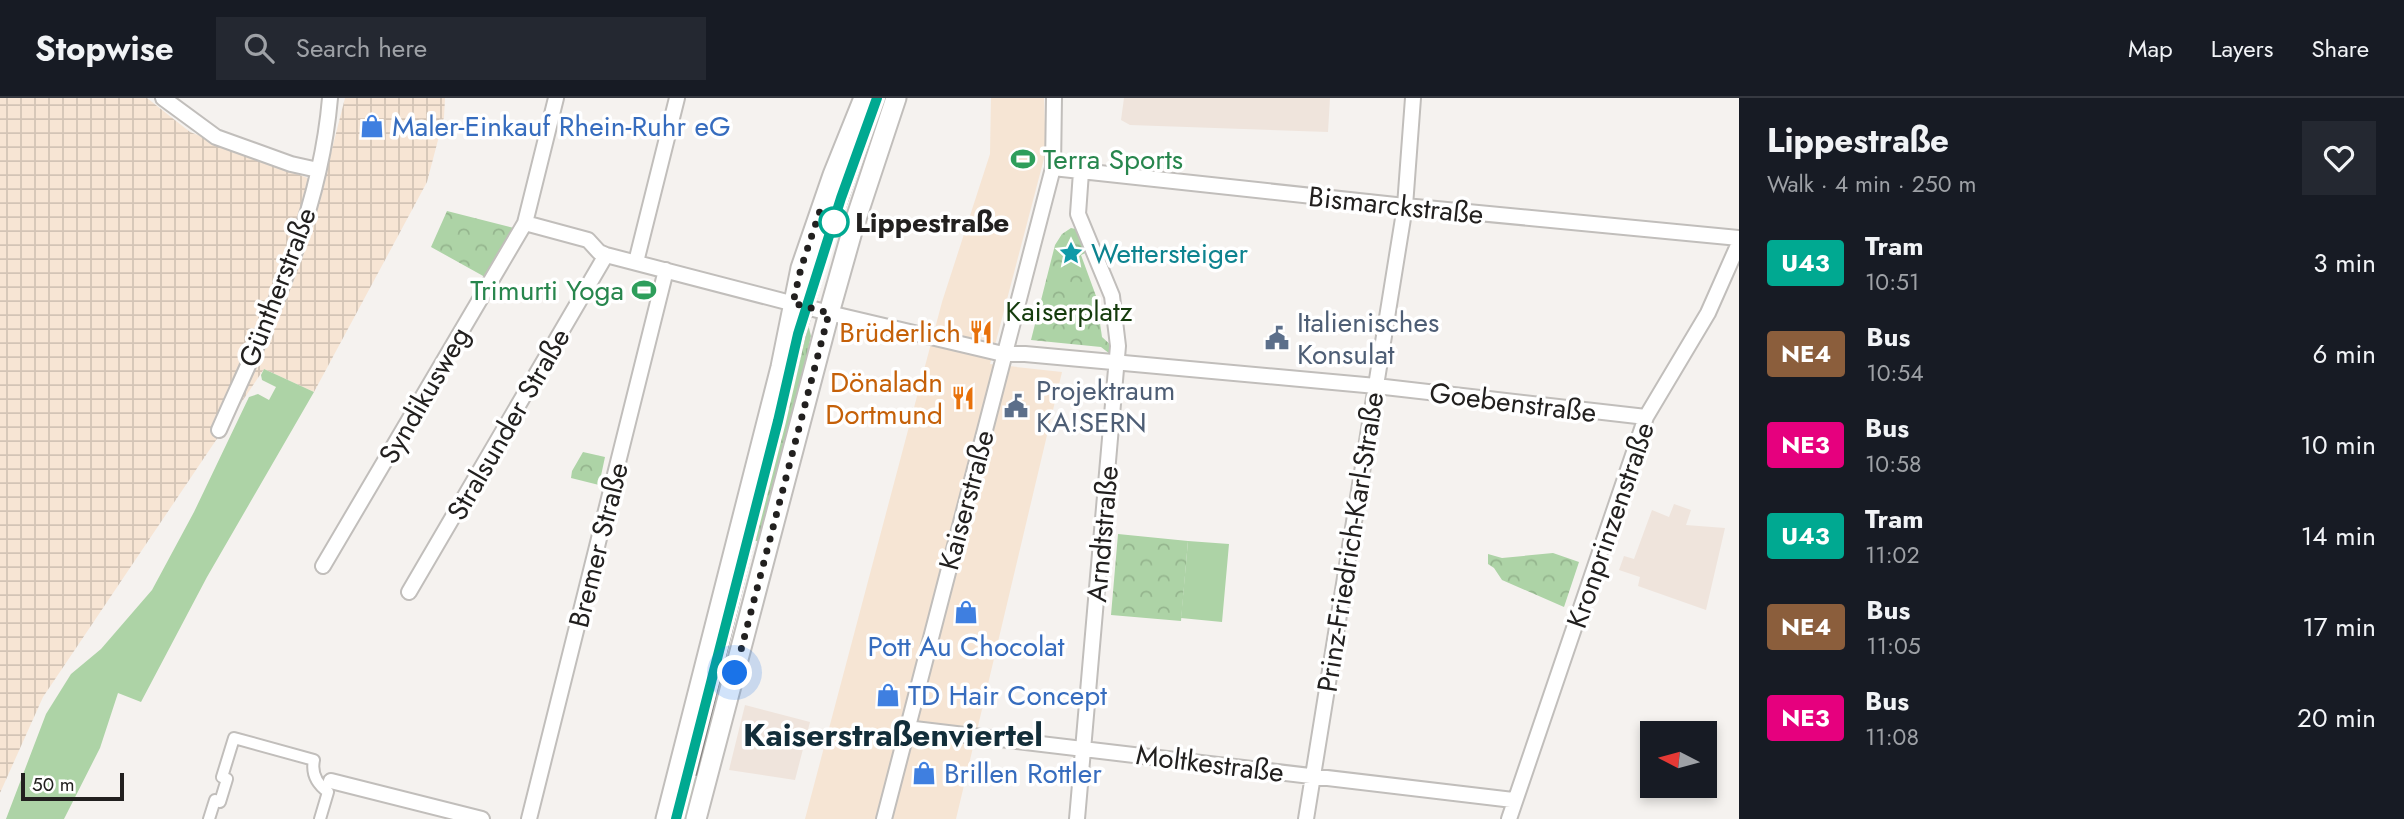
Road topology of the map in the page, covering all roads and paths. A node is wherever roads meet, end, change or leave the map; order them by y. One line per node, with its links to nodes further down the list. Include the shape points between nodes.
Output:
1 (163, 98): 10 (street, via 216,136)
2 (330, 98): 10 (street, Güntherstraße)
3 (556, 98): 13 (street, Syndikusweg)
4 (677, 98): 16 (street)
5 (864, 98): 18 (main road, via 814,228)
6 (895, 98): 19 (main road)
7 (1054, 98): 9 (street, Kaiserstraße)
8 (1413, 98): 12 (street, Prinz-Friedrich-Karl-Straße)
9 (1053, 168): 11 (street, Bismarckstraße); 20 (street, Kaiserstraße)
10 (318, 170): 24 (street, Güntherstraße, via 293,263)
11 (1081, 172): 12 (street, Bismarckstraße); 21 (street, Arndtstraße, via 1078,214 1112,296)
12 (1405, 206): 14 (street, Bismarckstraße); 22 (street, Prinz-Friedrich-Karl-Straße)
13 (525, 223): 15 (street, via 587,240); 25 (street, Syndikusweg)
14 (1739, 241): 23 (street, Kronprinzenstraße, via 1708,313)
15 (606, 255): 16 (street); 26 (street, Stralsunder Straße)
16 (636, 262): 17 (street)
17 (666, 270): 18 (street); 35 (street, Bremer Straße)
18 (793, 303): 19 (street); 36 (main road)
19 (821, 311): 20 (street); 37 (main road)
20 (1003, 354): 21 (street, Goebenstraße); 27 (street, Kaiserstraße)
21 (1117, 363): 22 (street, Goebenstraße); 28 (street, Arndtstraße)
22 (1376, 386): 23 (street, Goebenstraße); 29 (street, Prinz-Friedrich-Karl-Straße)
23 (1646, 417): 31 (street, Kronprinzenstraße)
24 (219, 430)
25 (323, 566)
26 (409, 592)
27 (906, 728): 28 (street, Moltkestraße); 38 (street, Kaiserstraße)
28 (1083, 748): 29 (street, Moltkestraße); 39 (street, Arndtstraße)
29 (1313, 776): 31 (street, Moltkestraße); 40 (street, Prinz-Friedrich-Karl-Straße)
30 (331, 781): 34 (street)
31 (1513, 800): 41 (street, Kronprinzenstraße)
32 (209, 819): 33 (street, via 215,800 220,802 234,738 314,760 314,776 328,792)
33 (320, 819)
34 (482, 819)
35 (528, 819)
36 (666, 819)
37 (696, 819)
38 (884, 819)
39 (1077, 819)
40 (1306, 819)
41 (1508, 819)

